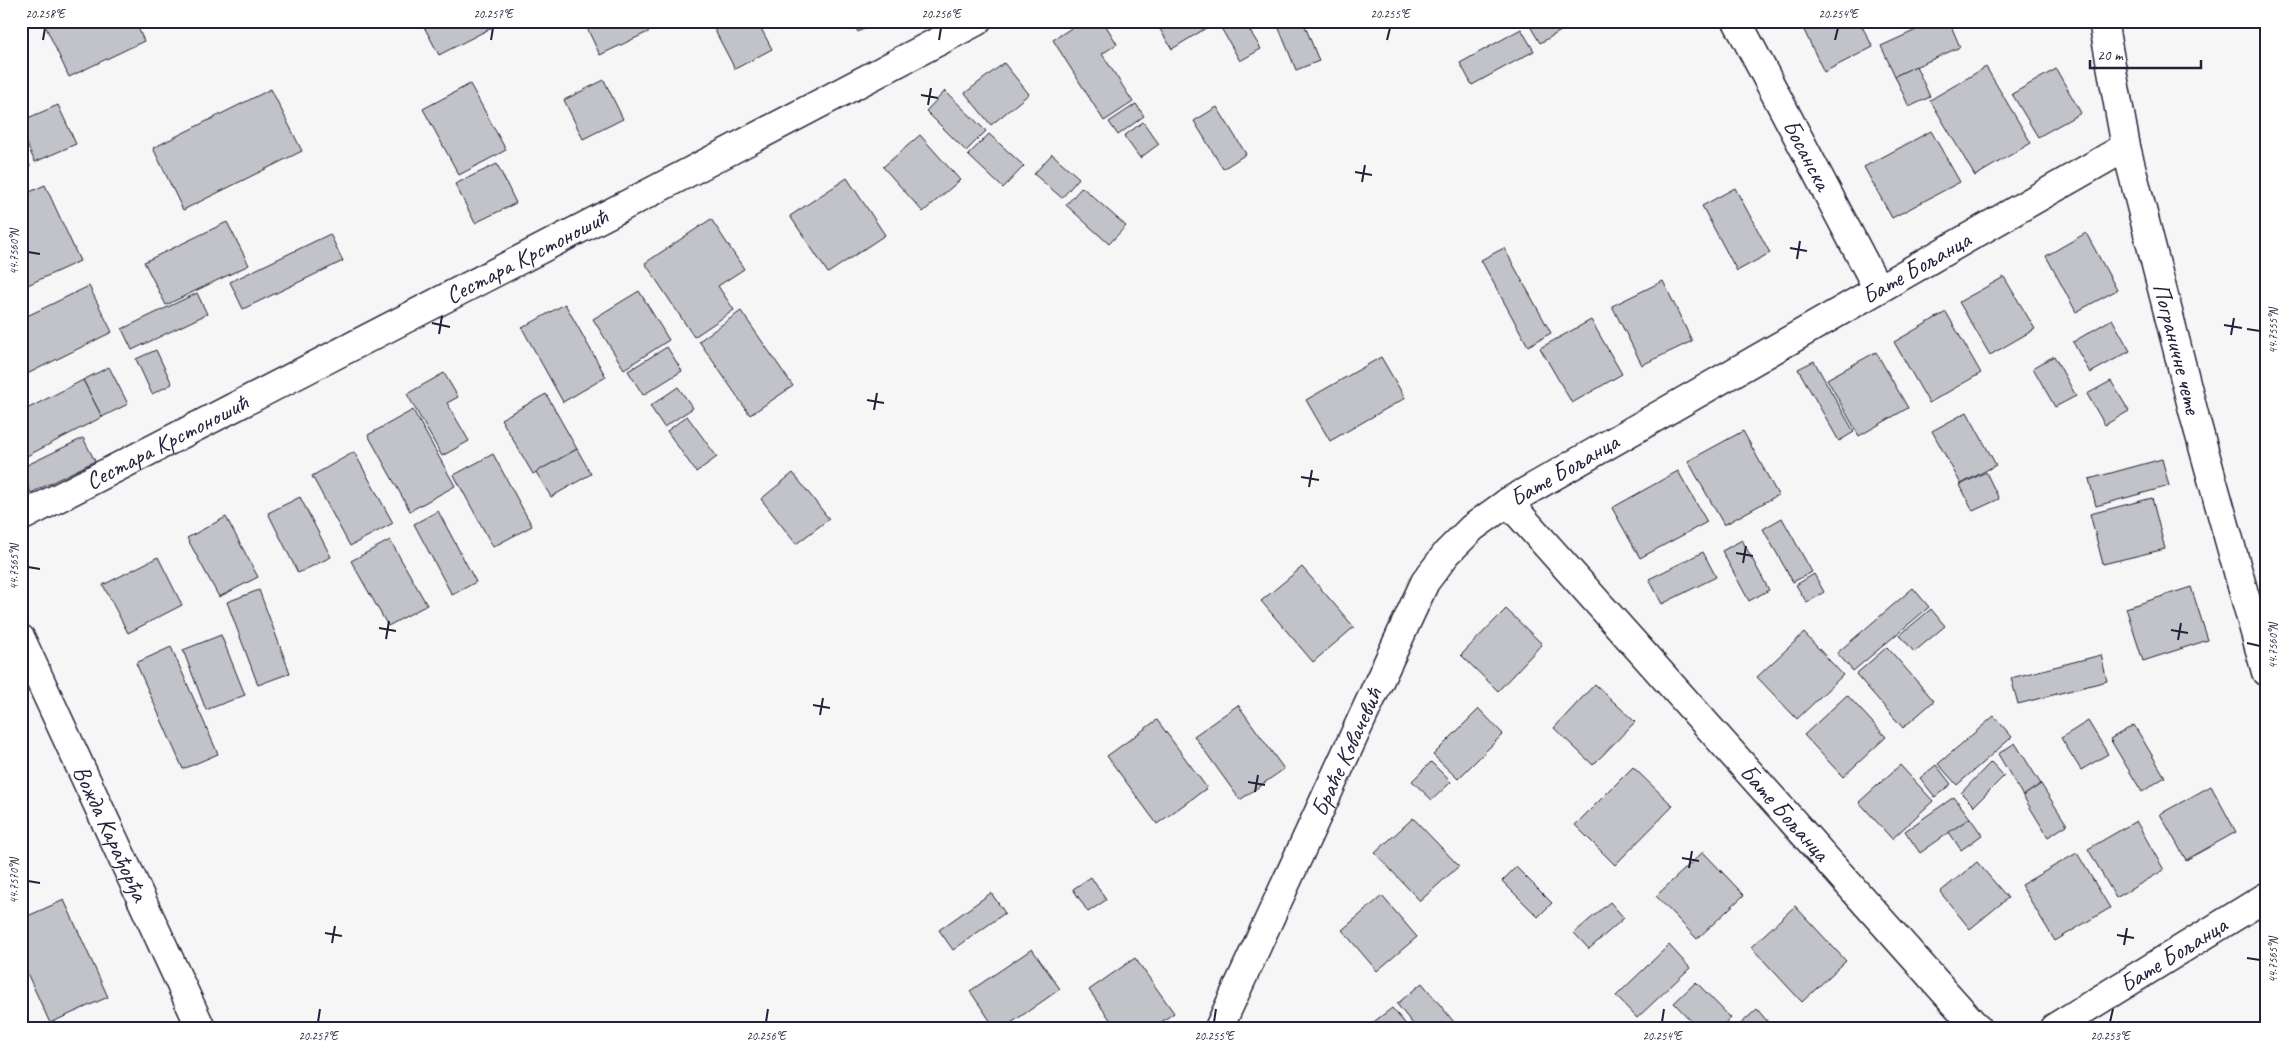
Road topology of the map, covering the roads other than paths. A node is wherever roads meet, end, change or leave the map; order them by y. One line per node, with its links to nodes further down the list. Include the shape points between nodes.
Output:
1 (978, 21): 7 (street, Сестара Крстоношић)
2 (1737, 21): 5 (street, Босанска)
3 (2102, 21): 4 (street, Пограничне чете)
4 (2126, 147): 5 (street, Бате Бољанца); 9 (street, Пограничне чете, via 2195,418)
5 (1878, 289): 6 (street, Бате Бољанца)
6 (1508, 502): 12 (street, Браће Ковачевић, via 1472,528 1425,582); 13 (street, Бате Бољанца)
7 (21, 517)
8 (21, 639): 11 (street, Вожда Карађорђа)
9 (2266, 672)
10 (2266, 896): 14 (street, Бате Бољанца)
11 (201, 1028)
12 (1219, 1028)
13 (1977, 1028)
14 (2054, 1028)

